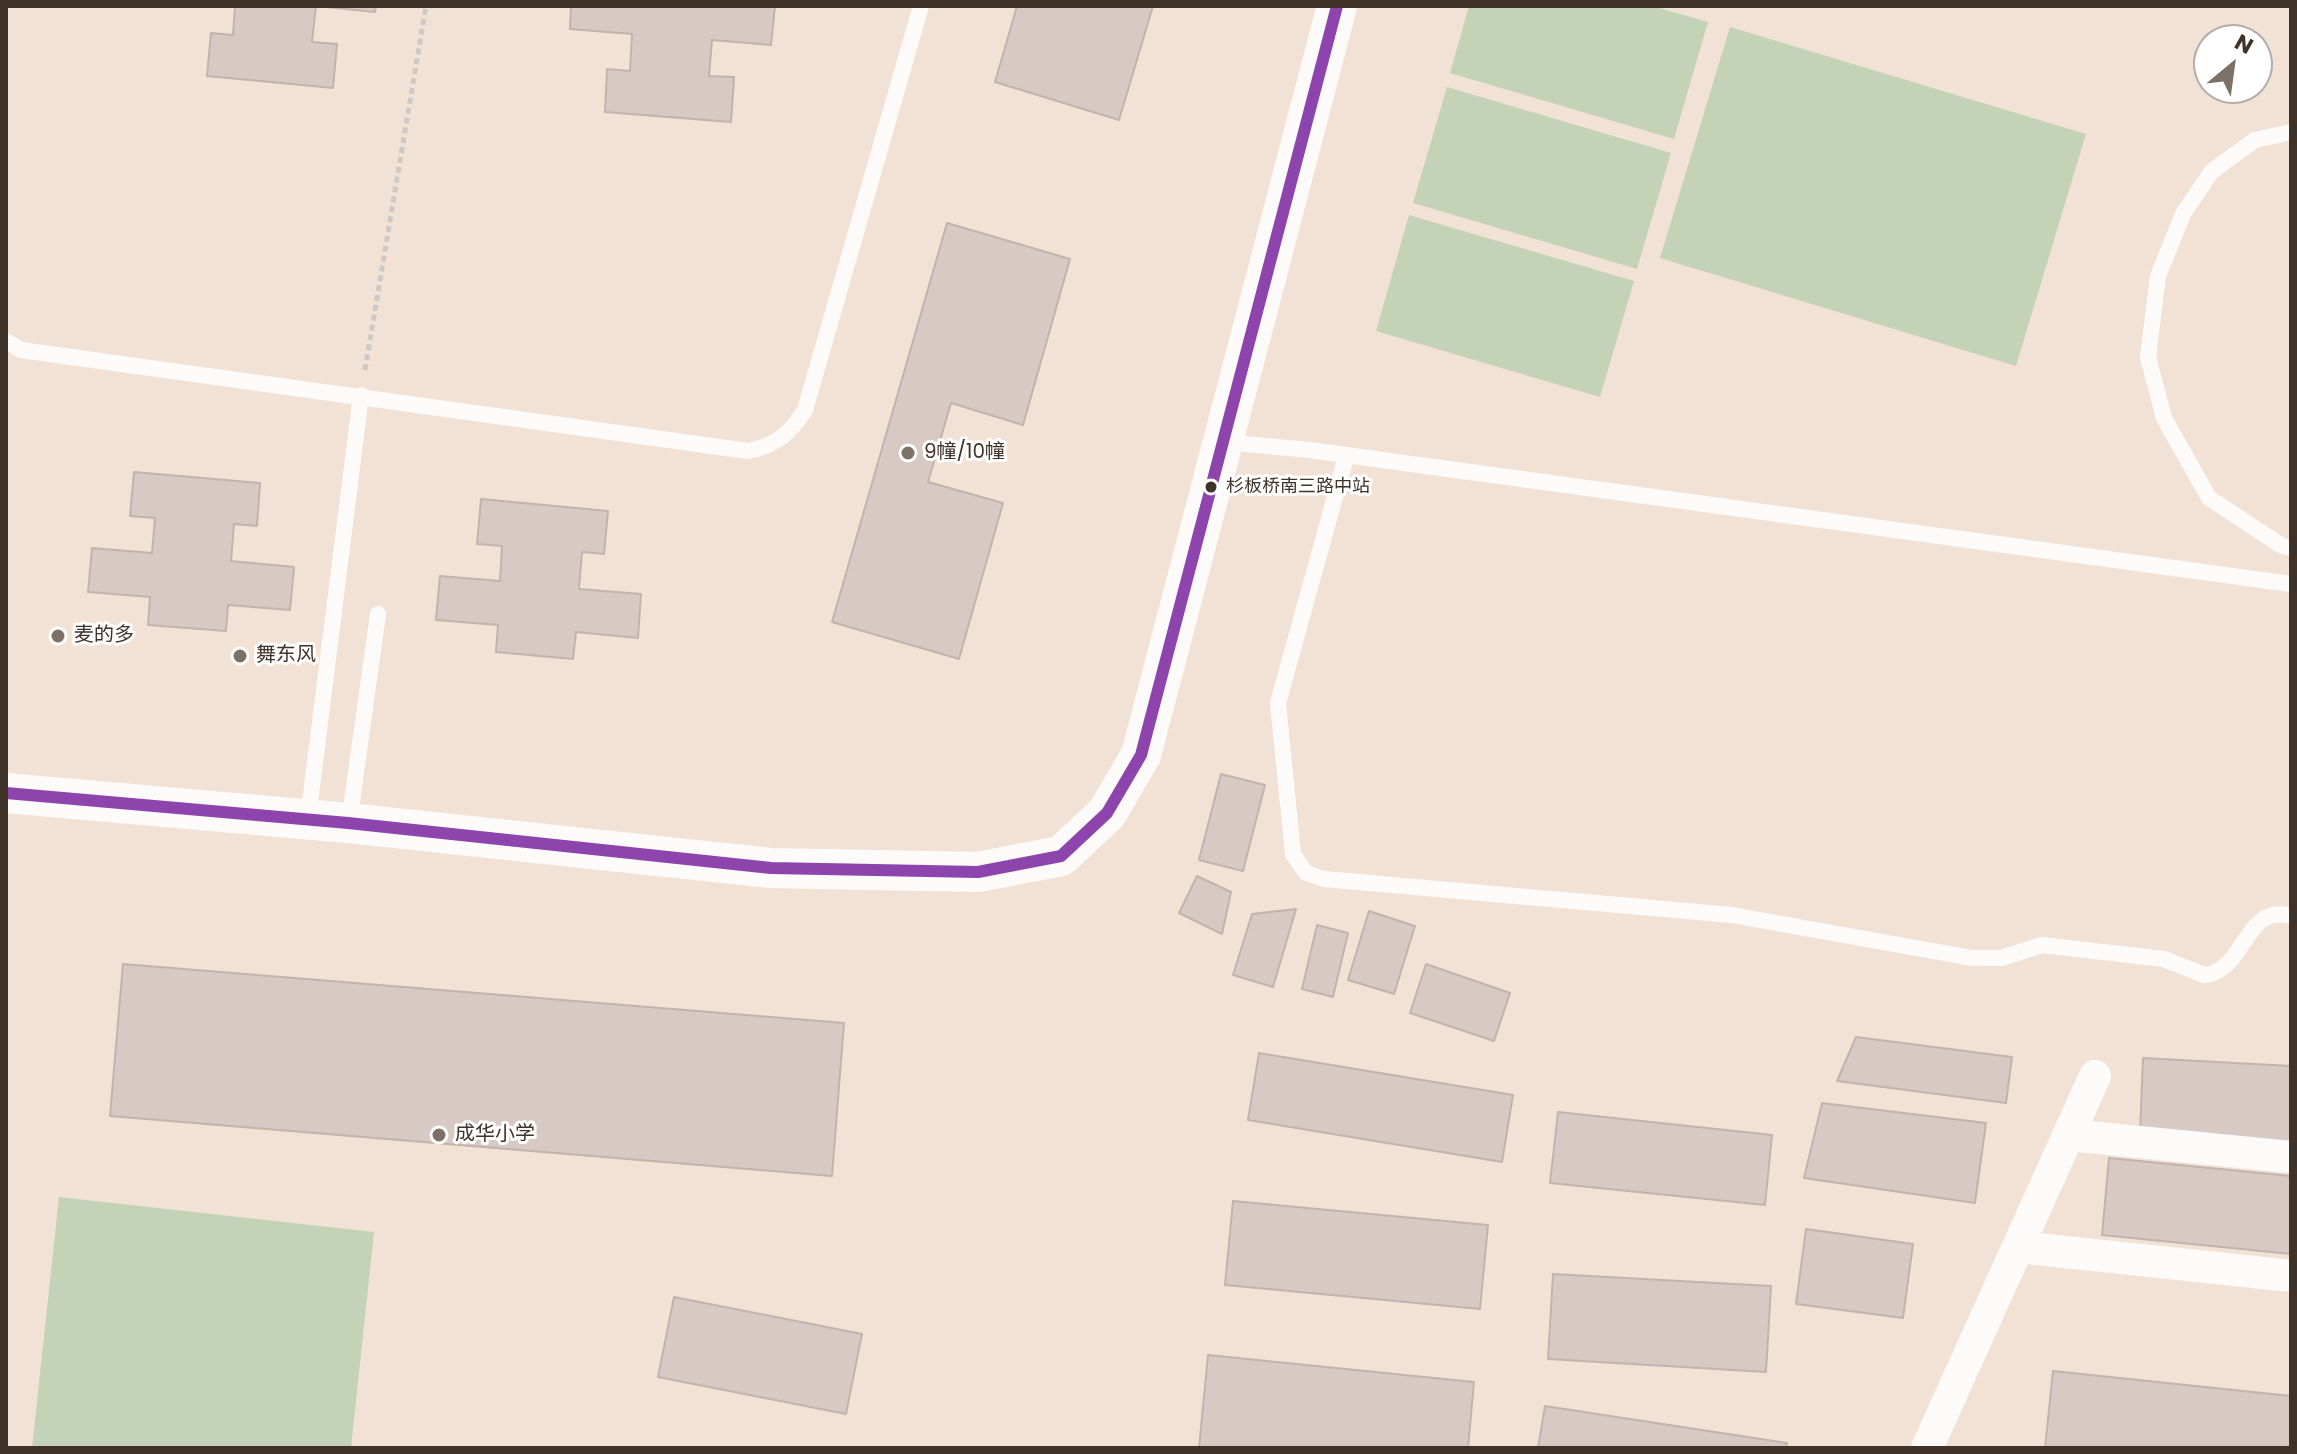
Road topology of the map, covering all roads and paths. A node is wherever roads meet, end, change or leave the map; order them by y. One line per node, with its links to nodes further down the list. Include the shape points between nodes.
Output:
1 (426, 6): 6 (path)
2 (921, 6): 6 (lane, via 805,410 792,431 773,446 748,451)
3 (1337, 6): 7 (street)
4 (2291, 132): 9 (lane, via 2255,140 2212,171 2183,214 2158,276 2148,357 2164,418 2209,498)
5 (6, 341): 6 (lane, via 21,350)
6 (361, 395): 13 (lane)
7 (1225, 442): 8 (lane); 14 (street, via 1141,755 1107,813 1061,856 978,872 771,868)
8 (1346, 457): 10 (lane); 15 (lane, via 1278,703 1293,854 1306,873 1324,879 1732,915 1972,958 2001,958 2042,945 2164,959 2204,975 2232,960 2261,920)
9 (2291, 548)
10 (2291, 584)
11 (378, 614): 14 (lane)
12 (6, 793): 13 (street)
13 (307, 820): 14 (street)
14 (348, 823)
15 (2291, 916)
16 (2095, 1076): 17 (street)
17 (2069, 1135): 18 (street); 19 (street)
18 (2291, 1157)
19 (2018, 1247): 20 (street); 21 (street)
20 (2291, 1276)
21 (1927, 1448)

